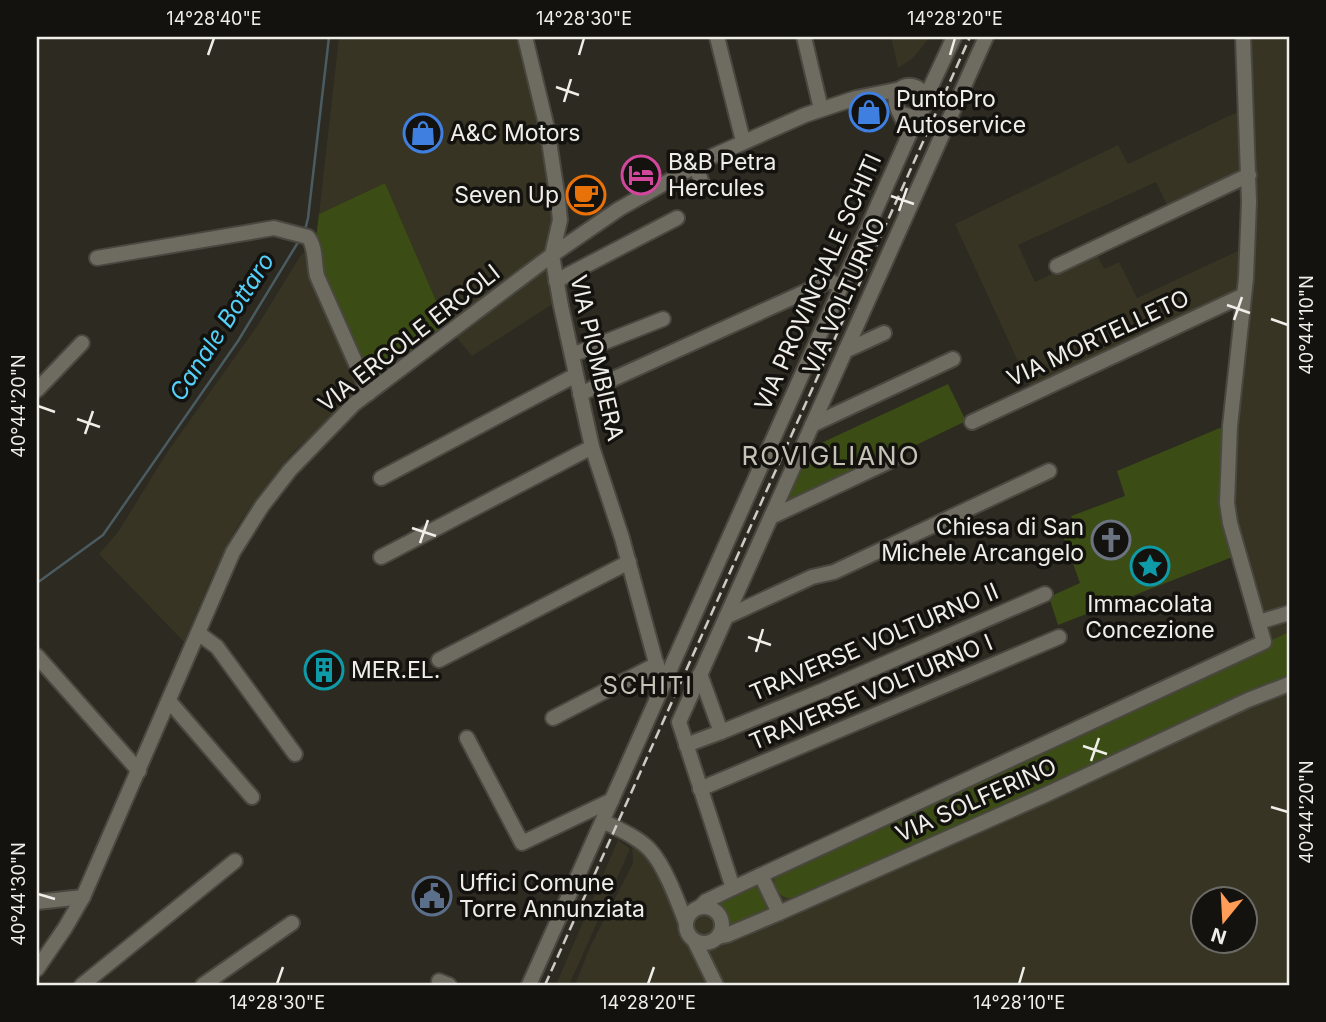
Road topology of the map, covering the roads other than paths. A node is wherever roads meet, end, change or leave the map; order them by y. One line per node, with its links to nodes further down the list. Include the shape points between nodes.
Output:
1 (525, 37): 19 (street, VIA PIOMBIERA, via 547,128 558,200 560,220)
2 (717, 37): 14 (street)
3 (804, 37): 10 (street)
4 (954, 37): 8 (street, via 937,74)
5 (986, 37): 28 (street, VIA VOLTURNO)
6 (1243, 37): 16 (street)
7 (901, 89): 8 (street, via 908,86); 9 (street, VIA ERCOLE ERCOLI); 11 (street, via 895,99)
8 (921, 92): 12 (street, VIA PROVINCIALE SCHITI, via 925,107)
9 (876, 94): 10 (street, VIA ERCOLE ERCOLI); 11 (street)
10 (821, 109): 14 (street, VIA ERCOLE ERCOLI)
11 (899, 111): 12 (street, via 910,117); 13 (street, VIA PROVINCIALE SCHITI)
12 (918, 115): 13 (street, VIA PROVINCIALE SCHITI)
13 (909, 135): 23 (street, VIA PROVINCIALE SCHITI)
14 (743, 141): 15 (street, VIA ERCOLE ERCOLI)
15 (695, 165): 17 (street); 19 (street, VIA ERCOLE ERCOLI, via 619,208)
16 (1249, 175): 21 (street); 24 (street)
17 (702, 183)
18 (677, 218): 22 (street)
19 (552, 255): 22 (street, VIA PIOMBIERA); 33 (street, VIA ERCOLE ERCOLI)
20 (97, 258): 33 (street, via 274,228 308,237 313,243 317,276)
21 (1057, 266)
22 (556, 281): 29 (street, VIA PIOMBIERA)
23 (842, 286): 34 (street, via 829,281); 54 (street, VIA PROVINCIALE SCHITI)
24 (1244, 295): 35 (street, VIA MORTELLETO); 47 (street, via 1227,503)
25 (663, 319): 29 (street)
26 (884, 333): 28 (street)
27 (82, 343): 32 (street)
28 (845, 351): 36 (street, VIA VOLTURNO)
29 (572, 355): 31 (street, VIA PIOMBIERA)
30 (953, 359): 36 (street)
31 (576, 374): 34 (street, VIA PIOMBIERA); 40 (street)
32 (37, 390)
33 (369, 393): 48 (street, VIA ERCOLE ERCOLI, via 290,470 262,506 233,552)
34 (580, 394): 37 (street, VIA PIOMBIERA)
35 (972, 422)
36 (813, 425): 41 (street, VIA VOLTURNO)
37 (592, 447): 42 (street); 43 (street, VIA PIOMBIERA)
38 (892, 460): 41 (street)
39 (1049, 471): 46 (street)
40 (381, 478)
41 (771, 517): 46 (street, VIA VOLTURNO)
42 (381, 557)
43 (629, 562): 51 (street); 52 (street, VIA PIOMBIERA)
44 (1045, 594): 58 (street, TRAVERSE VOLTURNO II)
45 (1289, 613): 47 (street)
46 (726, 617): 53 (street, VIA VOLTURNO)
47 (1259, 622): 68 (street, VIA SOLFERINO, via 1264,642)
48 (198, 633): 56 (street, VIA ERCOLE ERCOLI); 61 (street, via 217,647)
49 (1059, 637): 63 (street, TRAVERSE VOLTURNO I)
50 (37, 656): 62 (street)
51 (439, 660)
52 (657, 664): 54 (street, VIA PIOMBIERA); 57 (street)
53 (700, 674): 58 (street); 60 (street, VIA VOLTURNO, via 679,722)
54 (665, 683): 65 (street, VIA PROVINCIALE SCHITI)
55 (1289, 684): 72 (street, VIA SOLFERINO)
56 (169, 701): 62 (street, VIA ERCOLE ERCOLI); 64 (street)
57 (553, 718)
58 (721, 732): 60 (street, TRAVERSE VOLTURNO II)
59 (467, 738): 65 (street, via 522,843)
60 (686, 745): 63 (street, VIA VOLTURNO)
61 (295, 754)
62 (139, 771): 70 (street, VIA ERCOLE ERCOLI)
63 (701, 789): 69 (street, VIA VOLTURNO)
64 (253, 797)
65 (612, 800): 66 (street, VIA PROVINCIALE SCHITI)
66 (603, 821): 73 (street, via 650,850 678,903); 81 (street, VIA PROVINCIALE SCHITI)
67 (235, 861): 79 (street)
68 (761, 875): 69 (street, VIA SOLFERINO); 72 (street)
69 (733, 888): 73 (street, VIA SOLFERINO, via 706,901)
70 (83, 897): 71 (street); 77 (street, VIA ERCOLE ERCOLI)
71 (37, 902)
72 (779, 913): 75 (street, VIA SOLFERINO)
73 (693, 914): 75 (street, via 711,908 719,916 722,926); 76 (street, via 687,931)
74 (292, 923): 80 (street)
75 (714, 939): 76 (street); 78 (street)
76 (694, 940): 78 (street)
77 (37, 969)
78 (713, 980)
79 (82, 985)
80 (203, 985)
81 (529, 985)

